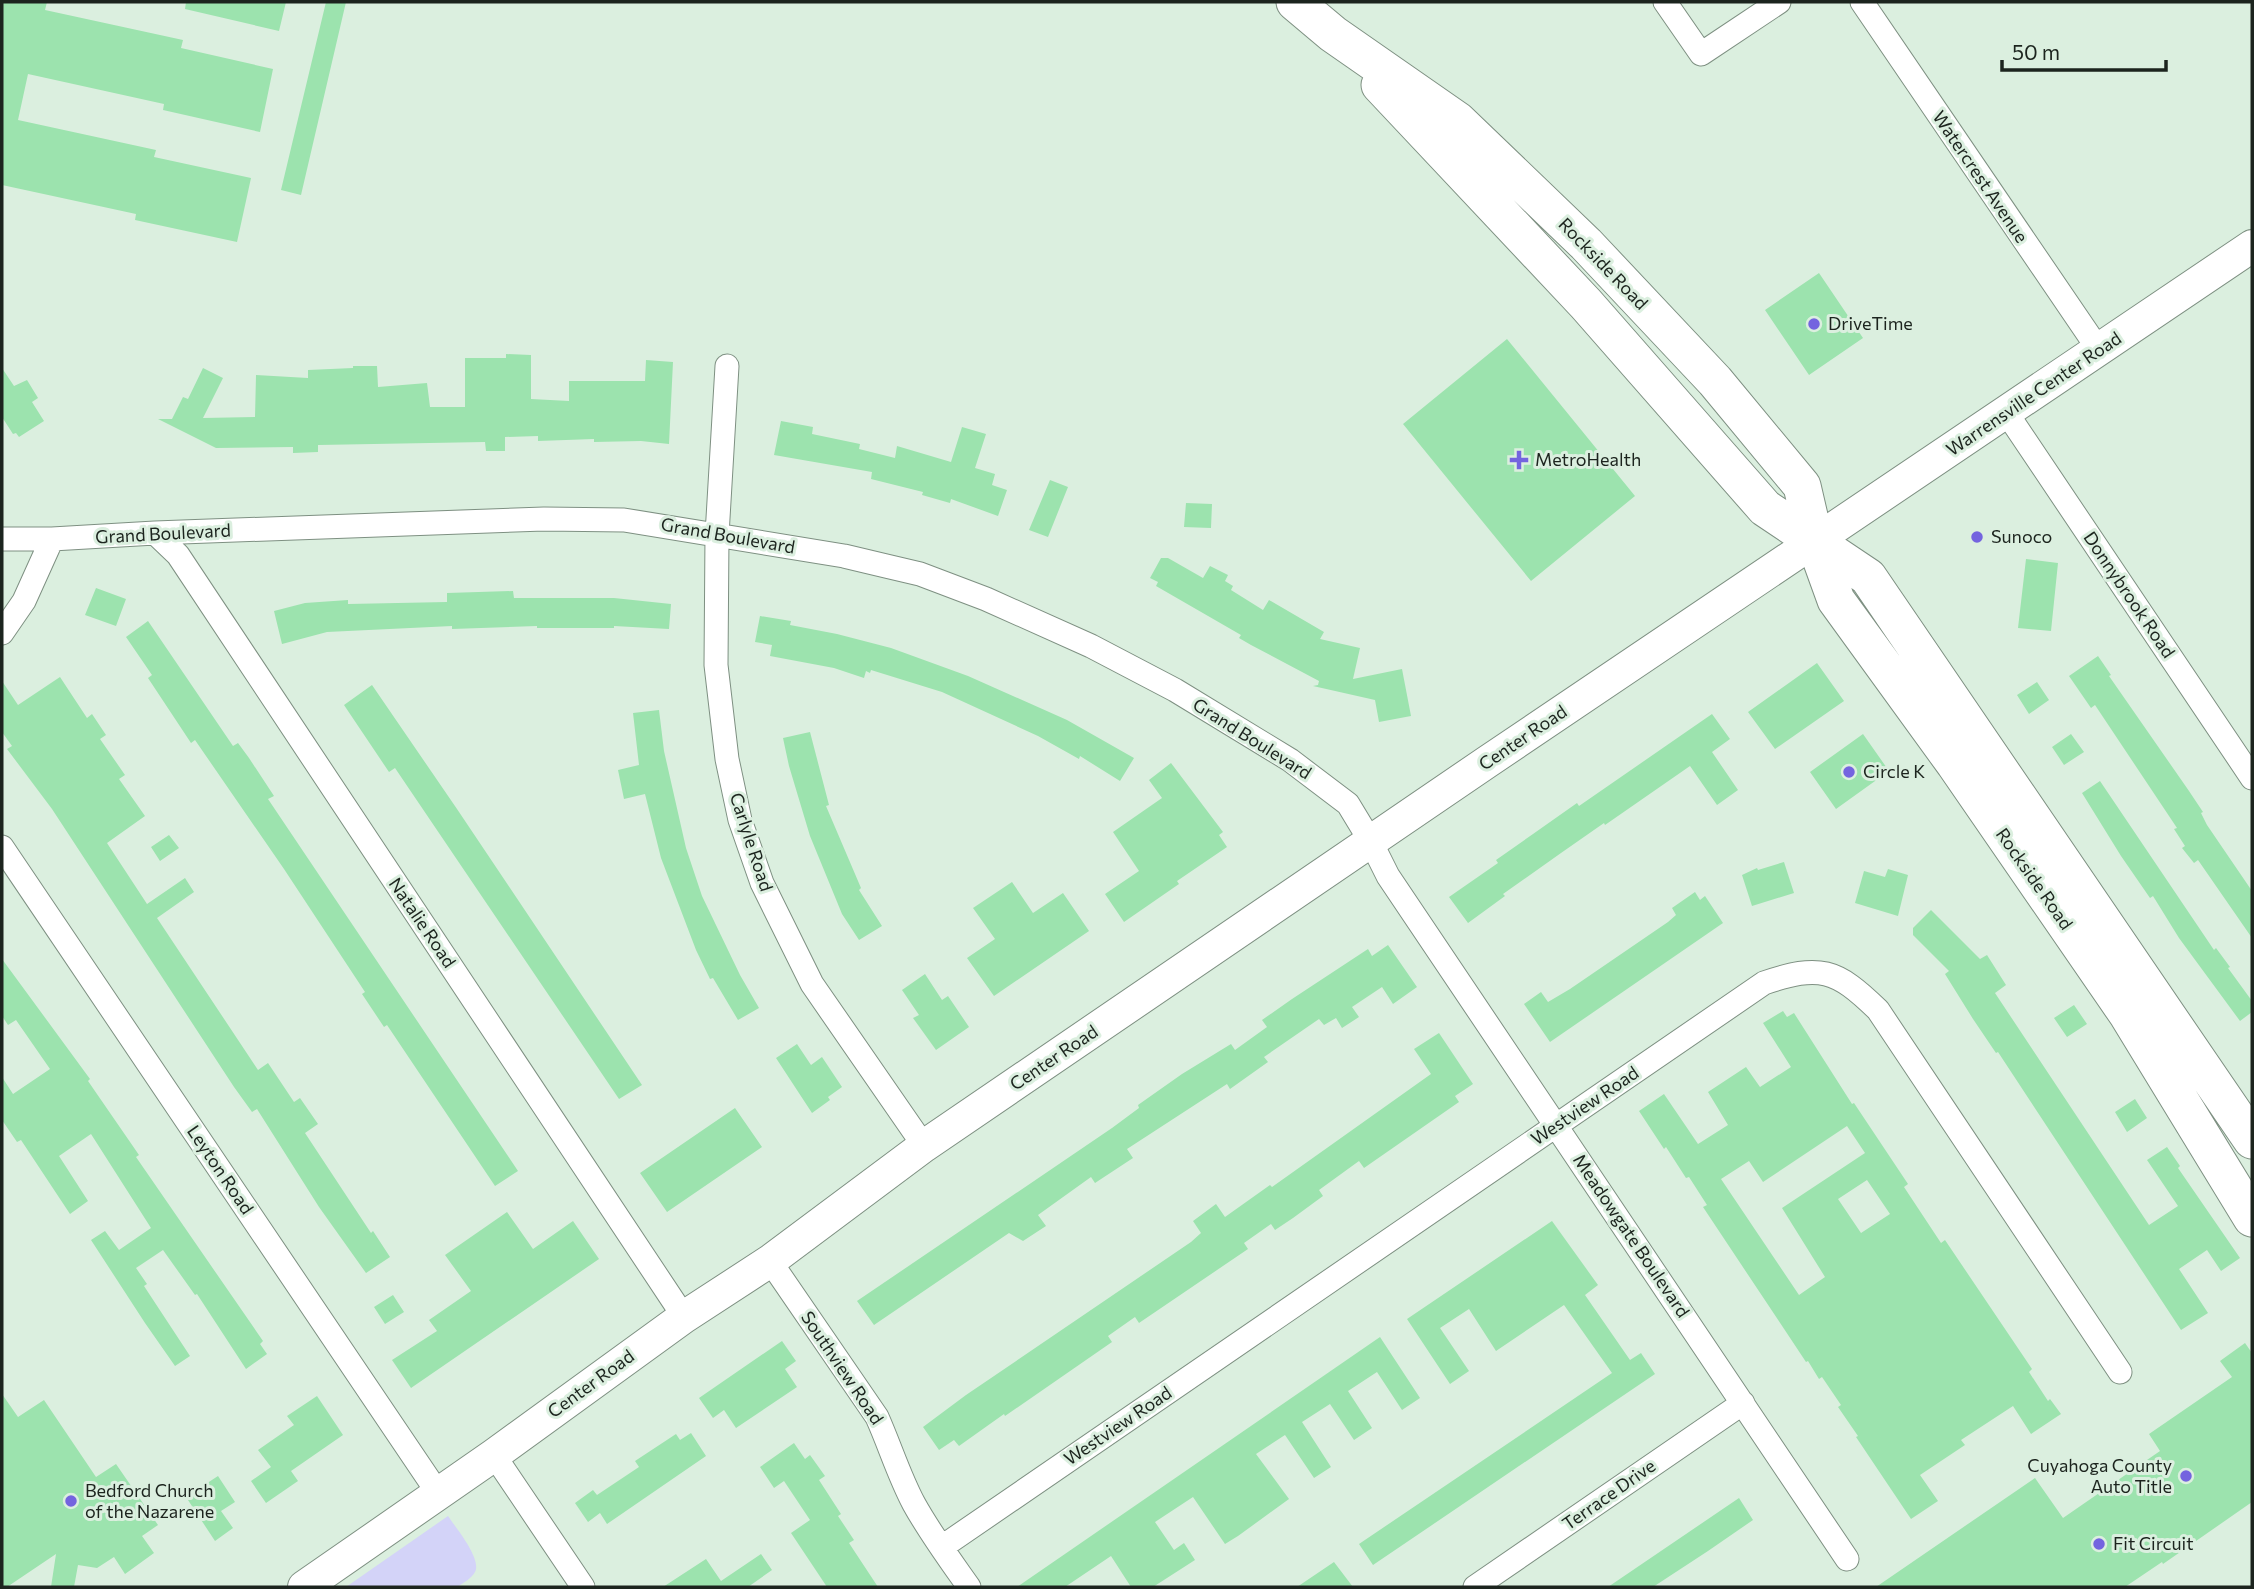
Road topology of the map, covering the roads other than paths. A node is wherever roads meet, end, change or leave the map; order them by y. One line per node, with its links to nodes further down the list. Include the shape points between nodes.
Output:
1 (1295, 2): 13 (main road, Rockside Road, via 1458,121 1604,264 1715,381 1802,486)
2 (1665, 2): 3 (street, via 1701,54)
3 (1779, 2)
4 (1862, 2): 6 (street, Watercrest Avenue)
5 (2252, 246): 6 (main road, Warrensville Center Road)
6 (2099, 350): 8 (main road, Warrensville Center Road)
7 (727, 366): 10 (street, Carlyle Road)
8 (2006, 412): 13 (main road, Warrensville Center Road); 15 (street, Donnybrook Road)
9 (155, 533): 10 (street, Grand Boulevard, via 575,519 624,520); 12 (street, Grand Boulevard); 23 (street, Natalie Road, via 178,555)
10 (717, 535): 16 (street, Grand Boulevard, via 919,574 986,598 1091,646 1290,761 1341,797); 20 (street, Carlyle Road, via 716,665 727,758 757,871 812,984)
11 (2, 539): 12 (street, Grand Boulevard)
12 (52, 539): 14 (street, via 24,601)
13 (1815, 542): 16 (main road, Center Road); 19 (main road, Rockside Road, via 1868,577); 21 (main road, Rockside Road, via 1836,600 2128,1015)
14 (2, 633)
15 (2252, 778)
16 (1371, 842): 18 (street, Meadowgate Boulevard, via 1388,876); 20 (main road, Center Road)
17 (2, 847): 27 (street, Leyton Road)
18 (1556, 1125): 24 (street, Westview Road, via 1764,983 1796,972 1825,972 1853,986 1878,1010); 25 (street, Meadowgate Boulevard); 28 (street, Westview Road)
19 (2252, 1140)
20 (924, 1146): 22 (main road, Center Road)
21 (2252, 1218)
22 (770, 1261): 23 (main road, Center Road); 28 (street, Southview Road, via 877,1418 914,1506)
23 (684, 1317): 26 (main road, Center Road)
24 (2120, 1372)
25 (1743, 1403): 29 (street, Meadowgate Boulevard); 33 (street, Terrace Drive)
26 (494, 1455): 27 (main road, Center Road); 31 (street)
27 (438, 1493): 30 (main road, Center Road)
28 (942, 1547): 32 (street, Southview Road)
29 (1847, 1559)
30 (304, 1587)
31 (583, 1587)
32 (969, 1587)
33 (1475, 1587)

